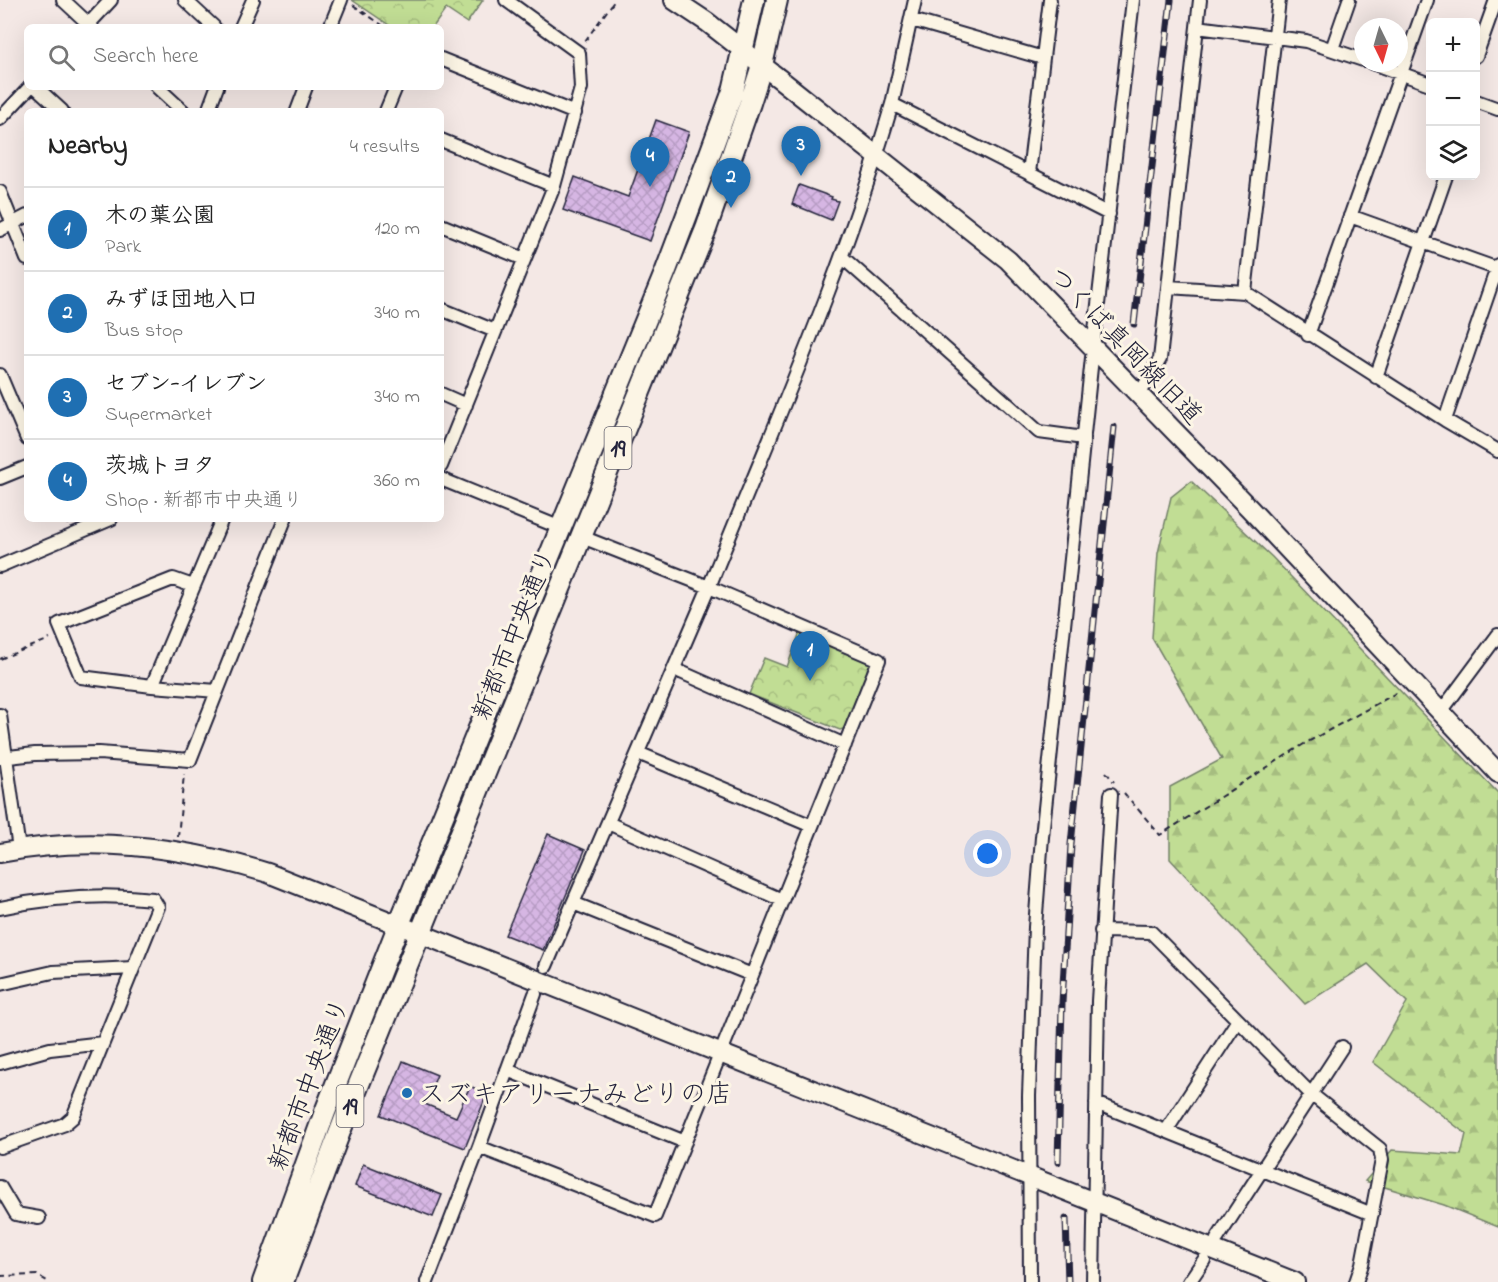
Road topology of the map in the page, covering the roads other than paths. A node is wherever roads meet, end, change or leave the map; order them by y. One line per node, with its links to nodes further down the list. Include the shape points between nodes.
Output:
1 (63, 0): 19 (street)
2 (111, 0): 20 (street)
3 (185, 0): 21 (street)
4 (253, 0): 22 (street)
5 (506, 0): 50 (street, via 579,52 581,88)
6 (674, 0): 28 (street, つくば真岡線旧道)
7 (754, 0): 28 (main road, 新都市中央通り / 19)
8 (777, 0): 32 (main road, 新都市中央通り / 19)
9 (915, 0): 18 (street)
10 (1050, 0): 30 (street)
11 (1133, 0): 58 (street)
12 (1200, 0): 24 (street)
13 (1279, 0): 25 (street)
14 (1349, 0): 27 (street)
15 (1426, 0): 34 (street)
16 (1496, 0): 26 (street)
17 (347, 3): 23 (street)
18 (912, 20): 30 (street); 43 (street)
19 (87, 24)
20 (91, 24)
21 (211, 24)
22 (242, 24)
23 (332, 24)
24 (1197, 27): 25 (street); 69 (street)
25 (1275, 37): 27 (street); 70 (street)
26 (1480, 45)
27 (1332, 49): 29 (street)
28 (744, 51): 32 (street, つくば真岡線旧道); 91 (main road, 新都市中央通り / 19, via 708,159)
29 (1354, 57)
30 (1043, 58): 54 (street)
31 (444, 59): 50 (street)
32 (762, 65): 53 (street, つくば真岡線旧道); 92 (main road, 新都市中央通り / 19, via 706,229)
33 (1398, 72): 34 (street)
34 (1401, 73): 35 (street); 59 (street)
35 (1426, 82)
36 (27, 90): 51 (street)
37 (39, 90): 44 (street)
38 (160, 90): 45 (street)
39 (216, 90): 46 (street)
40 (305, 90): 47 (street)
41 (395, 90): 48 (street)
42 (1480, 102): 49 (street)
43 (892, 104): 53 (street); 54 (street)
44 (59, 108)
45 (180, 108)
46 (209, 108)
47 (298, 108)
48 (387, 108)
49 (1498, 109)
50 (575, 112): 56 (street)
51 (0, 119)
52 (444, 141): 56 (street)
53 (877, 154): 66 (street); 74 (street, つくば真岡線旧道, via 1008,260)
54 (1029, 173): 58 (street)
55 (1445, 180): 64 (street)
56 (554, 186): 67 (street)
57 (0, 192): 61 (street)
58 (1109, 214): 74 (street)
59 (1350, 216): 64 (street); 73 (street)
60 (24, 218): 61 (street)
61 (13, 225): 63 (street); 65 (street)
62 (444, 226): 67 (street)
63 (0, 230)
64 (1422, 242): 68 (street); 76 (street)
65 (24, 252)
66 (842, 256): 82 (street, via 1039,432); 95 (street)
67 (524, 259): 72 (street)
68 (1498, 268): 80 (street)
69 (1168, 287): 70 (street); 78 (street, via 1160,359)
70 (1245, 292): 73 (street)
71 (444, 310): 72 (street)
72 (495, 331): 79 (street)
73 (1308, 335): 76 (street)
74 (1093, 348): 78 (street, つくば真岡線旧道); 82 (street)
75 (0, 375): 81 (street)
76 (1376, 377): 80 (street)
77 (444, 395): 79 (street)
78 (1139, 395): 100 (street, つくば真岡線旧道)
79 (466, 405): 84 (street)
80 (1445, 420): 83 (street)
81 (24, 432)
82 (1084, 438): 135 (street, via 1041,848)
83 (1498, 451)
84 (444, 459)
85 (24, 468): 86 (street)
86 (0, 478)
87 (444, 479): 91 (street)
88 (104, 522): 93 (street)
89 (221, 522): 94 (street)
90 (284, 522): 99 (street)
91 (561, 528): 114 (main road, 新都市中央通り / 19)
92 (582, 537): 95 (street); 116 (main road, 新都市中央通り / 19)
93 (0, 566)
94 (193, 586): 98 (street); 98 (street, via 173,579 60,624 81,676)
95 (709, 587): 97 (street); 102 (street, via 879,660)
96 (1498, 635): 100 (street)
97 (674, 669): 102 (street); 103 (street)
98 (152, 686): 99 (street)
99 (217, 691): 104 (street, via 190,760 99,753)
100 (1440, 713): 105 (street, つくば真岡線旧道)
101 (0, 715): 104 (street)
102 (844, 745): 108 (street)
103 (638, 753): 107 (street); 108 (street)
104 (3, 757): 109 (street)
105 (1498, 773)
106 (1115, 788): 115 (street)
107 (608, 823): 111 (street); 112 (street)
108 (812, 826): 111 (street)
109 (19, 849): 110 (street); 114 (street, via 108,844 208,856 268,873)
110 (0, 853)
111 (782, 900): 119 (street)
112 (573, 903): 117 (street); 119 (street)
113 (0, 908): 118 (street, via 78,896 153,899 158,908)
114 (399, 924): 116 (street); 142 (main road, 新都市中央通り / 19)
115 (1101, 931): 122 (street, via 1151,932); 129 (street)
116 (422, 933): 125 (street); 143 (main road, 新都市中央通り / 19)
117 (546, 966)
118 (133, 968): 120 (street, via 53,972); 123 (street)
119 (752, 975): 125 (street)
120 (0, 984)
121 (535, 994): 127 (street)
122 (1238, 1020): 128 (street); 130 (street)
123 (103, 1043): 126 (street, via 50,1048); 132 (street, via 69,1122)
124 (1342, 1047): 128 (street)
125 (720, 1054): 131 (street); 135 (street)
126 (0, 1063)
127 (507, 1070): 131 (street); 133 (street)
128 (1311, 1094): 134 (street); 138 (street, via 1380,1149 1382,1160)
129 (1096, 1104): 130 (street); 137 (street)
130 (1166, 1131): 134 (street)
131 (685, 1142): 133 (street, via 655,1216)
132 (0, 1147)
133 (479, 1147): 144 (street)
134 (1262, 1170): 138 (street); 140 (street)
135 (1028, 1177): 137 (street); 145 (street)
136 (0, 1187): 139 (street, via 16,1214)
137 (1094, 1203): 146 (street); 148 (street)
138 (1372, 1214): 149 (street)
139 (39, 1218)
140 (1217, 1239)
141 (1204, 1260): 147 (street)
142 (263, 1282)
143 (283, 1282)
144 (427, 1282)
145 (1030, 1282)
146 (1093, 1282)
147 (1190, 1282)
148 (1295, 1282)
149 (1356, 1282)

